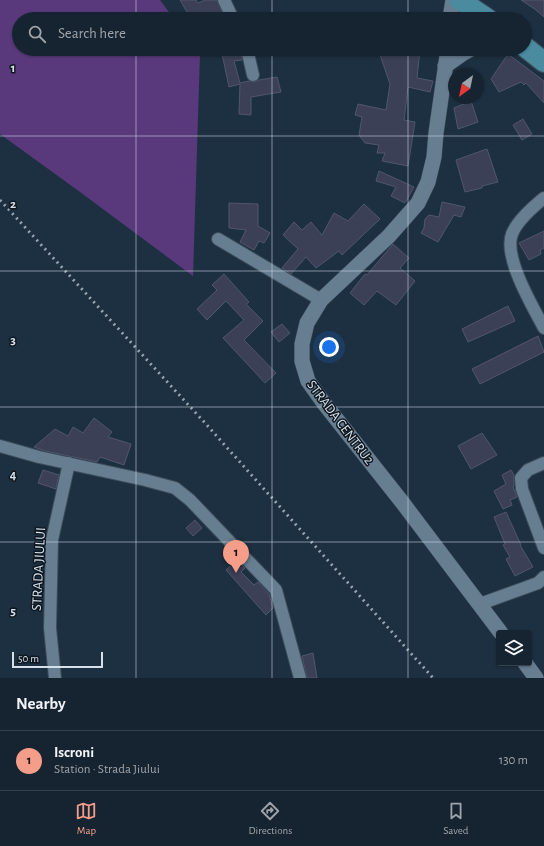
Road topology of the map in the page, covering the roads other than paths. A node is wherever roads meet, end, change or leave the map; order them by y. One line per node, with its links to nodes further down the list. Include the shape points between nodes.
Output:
1 (224, 0): 4 (street)
2 (453, 0): 5 (street)
3 (460, 0): 6 (main road)
4 (229, 12)
5 (451, 12)
6 (478, 12)
7 (532, 53): 11 (main road)
8 (249, 56): 13 (street)
9 (447, 56): 12 (street, STRADA CENTRU2)
10 (459, 56): 12 (street)
11 (544, 62)
12 (445, 66): 16 (street, STRADA CENTRU2, via 434,157 428,182 418,204 389,236)
13 (253, 75)
14 (544, 198): 17 (street, via 523,218 512,233 510,244 522,286)
15 (218, 239): 16 (street)
16 (321, 300): 23 (street, STRADA CENTRU2, via 307,323 302,344 302,361 308,381)
17 (544, 328)
18 (0, 446): 19 (street)
19 (69, 463): 26 (street, STRADA JIULUI, via 52,540 50,628); 27 (street, via 175,488 190,500 276,590)
20 (544, 463): 21 (street, via 528,470 521,478 522,489)
21 (544, 548)
22 (544, 577): 23 (street, via 538,584)
23 (480, 604): 24 (street, STRADA CENTRU2)
24 (500, 630)
25 (527, 666): 28 (street)
26 (55, 678)
27 (300, 678)
28 (536, 678)

